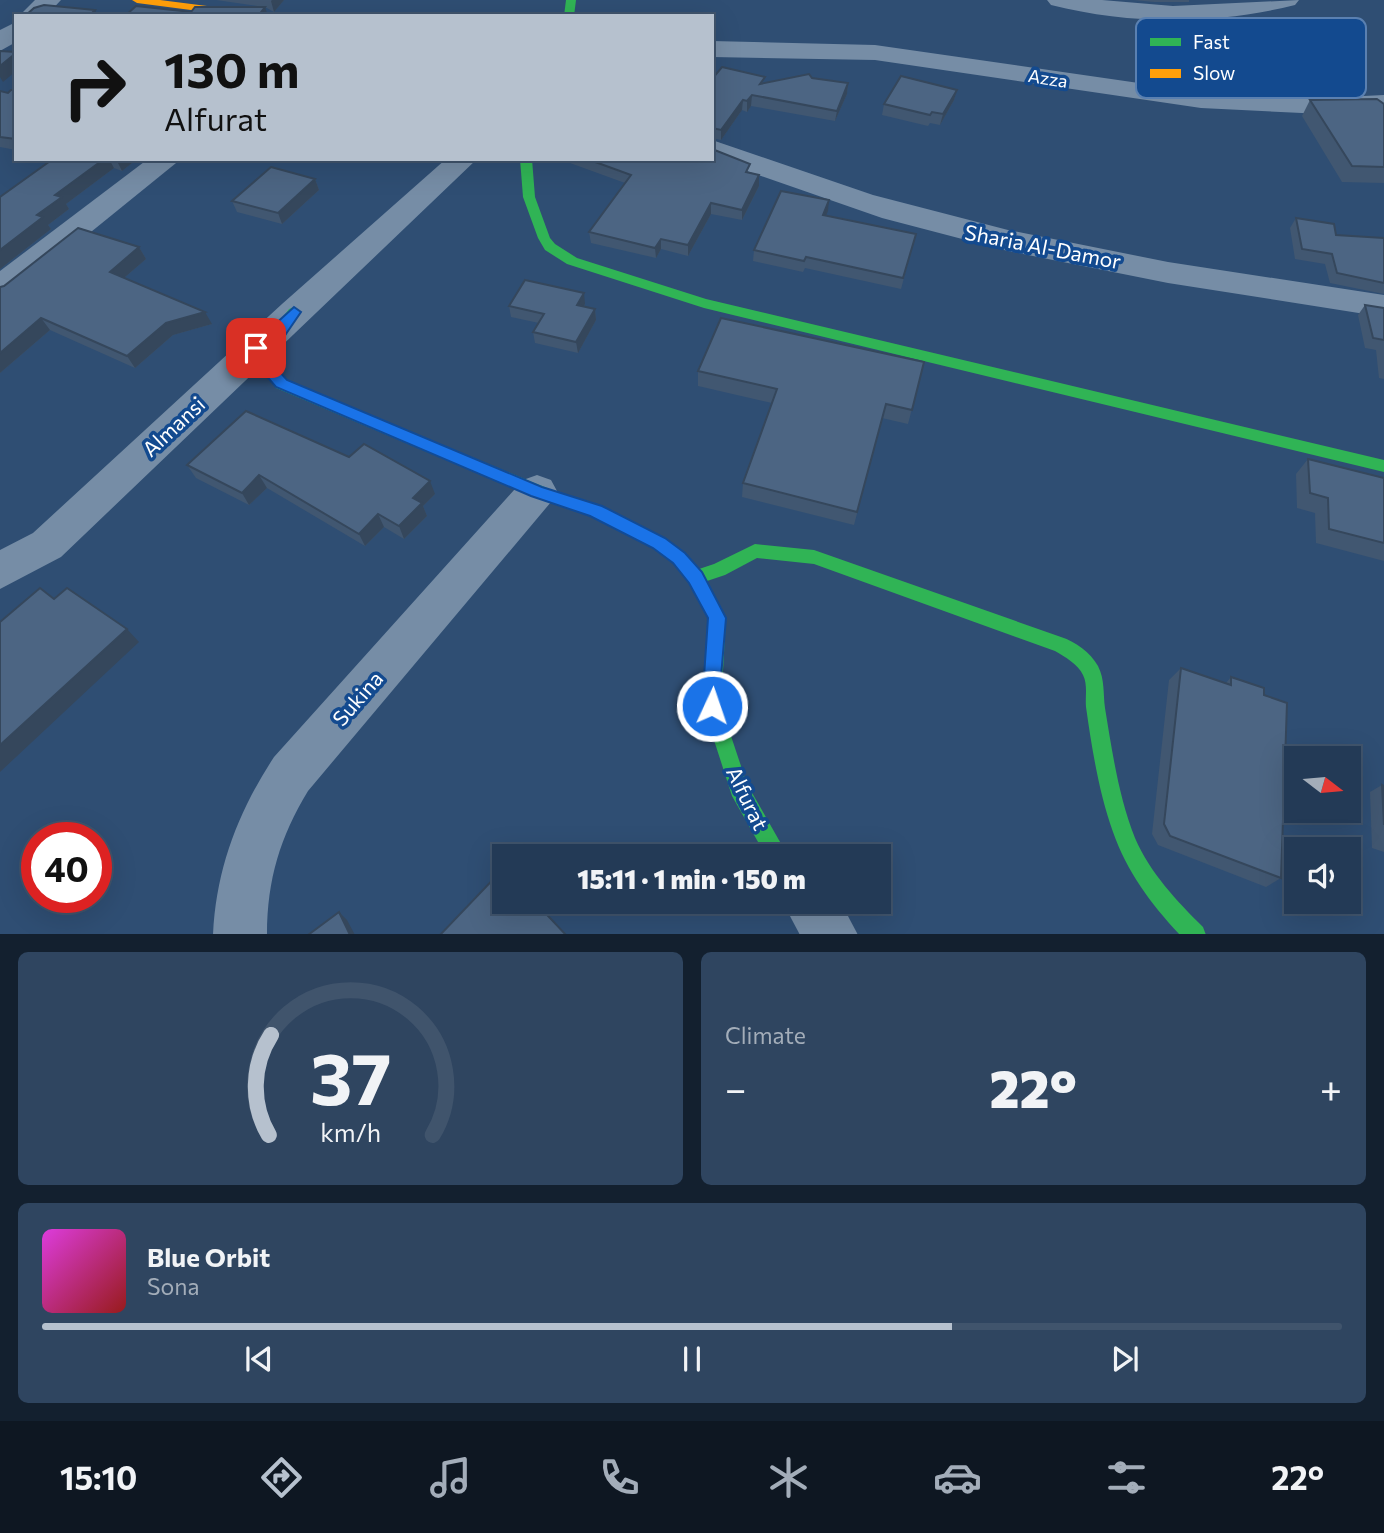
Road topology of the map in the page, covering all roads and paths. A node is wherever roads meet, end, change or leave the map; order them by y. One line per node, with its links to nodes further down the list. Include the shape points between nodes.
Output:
1 (49, 0): 5 (street)
2 (137, 0): 6 (street)
3 (1059, 0): 4 (street, via 1189,15)
4 (1287, 0)
5 (33, 14)
6 (246, 14)
7 (14, 31): 8 (street)
8 (0, 43)
9 (714, 49): 10 (street, Azza, via 897,55)
10 (1136, 91)
11 (1179, 98): 12 (street, Azza, via 1270,108)
12 (1384, 103)
13 (714, 150): 20 (street, Sharia Al-Damor, via 952,228 1044,249)
14 (164, 161): 18 (street)
15 (461, 161): 21 (street, Almansi)
16 (526, 161): 22 (street, via 529,197 544,238 572,261 704,303)
17 (0, 253): 18 (street)
18 (38, 259): 19 (street)
19 (0, 289)
20 (1384, 306)
21 (294, 312): 23 (street, Alfurat, via 268,350 270,372 281,384); 24 (street, Almansi, via 47,545)
22 (1384, 466)
23 (537, 491): 25 (street, Alfurat, via 629,527 679,558); 28 (street, Sukina, via 291,774 256,834 245,867)
24 (0, 571)
25 (695, 577): 26 (street, Alfurat, via 717,618 712,706 739,789); 30 (street, via 755,551 814,557 1075,653 1091,671 1096,685 1094,701 1118,817 1134,861 1151,889)
26 (771, 844)
27 (817, 914): 29 (street)
28 (240, 934)
29 (832, 934)
30 (1195, 934)

